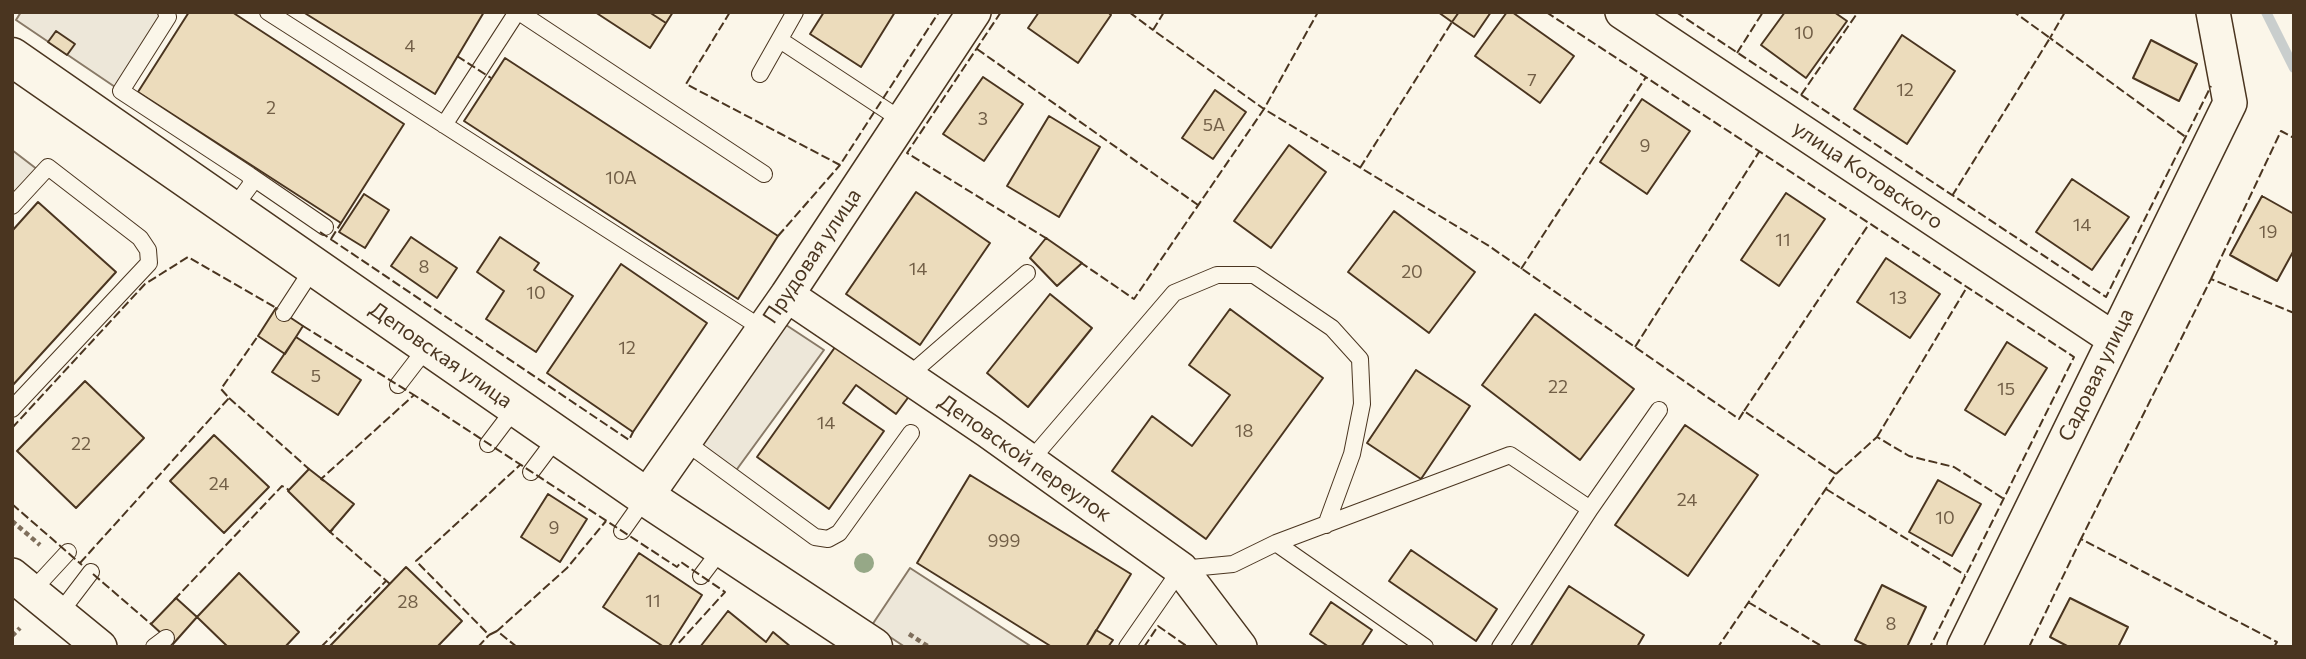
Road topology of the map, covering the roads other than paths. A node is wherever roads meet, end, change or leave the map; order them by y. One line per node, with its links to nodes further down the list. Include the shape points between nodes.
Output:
1 (166, 12): 14 (lane, via 168,17 121,90)
2 (268, 12): 12 (lane)
3 (518, 12): 12 (lane); 13 (lane)
4 (795, 12): 8 (lane)
5 (974, 12): 11 (street, Прудовая улица)
6 (1622, 12): 23 (street, улица Котовского)
7 (2213, 12): 23 (street, Садовая улица, via 2230,103)
8 (780, 40): 10 (lane); 11 (lane)
9 (12, 57): 16 (main road, Деповская улица)
10 (760, 74)
11 (903, 121): 20 (street, Прудовая улица)
12 (444, 125): 22 (lane)
13 (764, 174)
14 (249, 175): 16 (lane, via 252,183); 17 (lane)
15 (12, 206): 28 (lane, via 48,167 140,238 148,250 149,264)
16 (232, 210): 18 (main road, Деповская улица)
17 (325, 227)
18 (314, 267): 21 (lane); 24 (main road, Деповская улица)
19 (1027, 273): 25 (lane)
20 (787, 295): 22 (street, Прудовая улица); 25 (street, Деповской переулок)
21 (284, 313)
22 (763, 329): 32 (street, Прудовая улица)
23 (2114, 339): 52 (street, Садовая улица)
24 (428, 346): 26 (lane); 27 (main road, Деповская улица)
25 (908, 377): 34 (street, Деповской переулок)
26 (398, 386)
27 (516, 407): 31 (main road, Деповская улица); 33 (lane)
28 (12, 409)
29 (1659, 410): 37 (lane)
30 (911, 433): 32 (lane, via 839,533 828,539 816,537)
31 (558, 436): 35 (lane); 36 (main road, Деповская улица)
32 (684, 442): 36 (street, Прудовая улица)
33 (488, 444)
34 (1030, 461): 38 (lane, via 1174,293 1217,275 1254,275 1332,328 1360,359 1362,404 1352,454); 42 (street, Деповской переулок)
35 (531, 472)
36 (646, 497): 39 (lane); 47 (main road, Деповская улица, via 712,561)
37 (1590, 509): 38 (lane, via 1510,455); 51 (lane)
38 (1326, 524): 40 (lane)
39 (622, 531)
40 (1276, 543): 42 (lane, via 1233,564); 50 (lane)
41 (64, 557): 44 (lane)
42 (1181, 569): 48 (lane); 49 (street, Деповской переулок)
43 (91, 572): 45 (lane)
44 (22, 583): 45 (street)
45 (59, 614): 46 (street)
46 (100, 647)
47 (873, 647)
48 (1127, 647)
49 (1240, 647)
50 (1425, 647)
51 (1500, 647)
52 (1964, 647)

